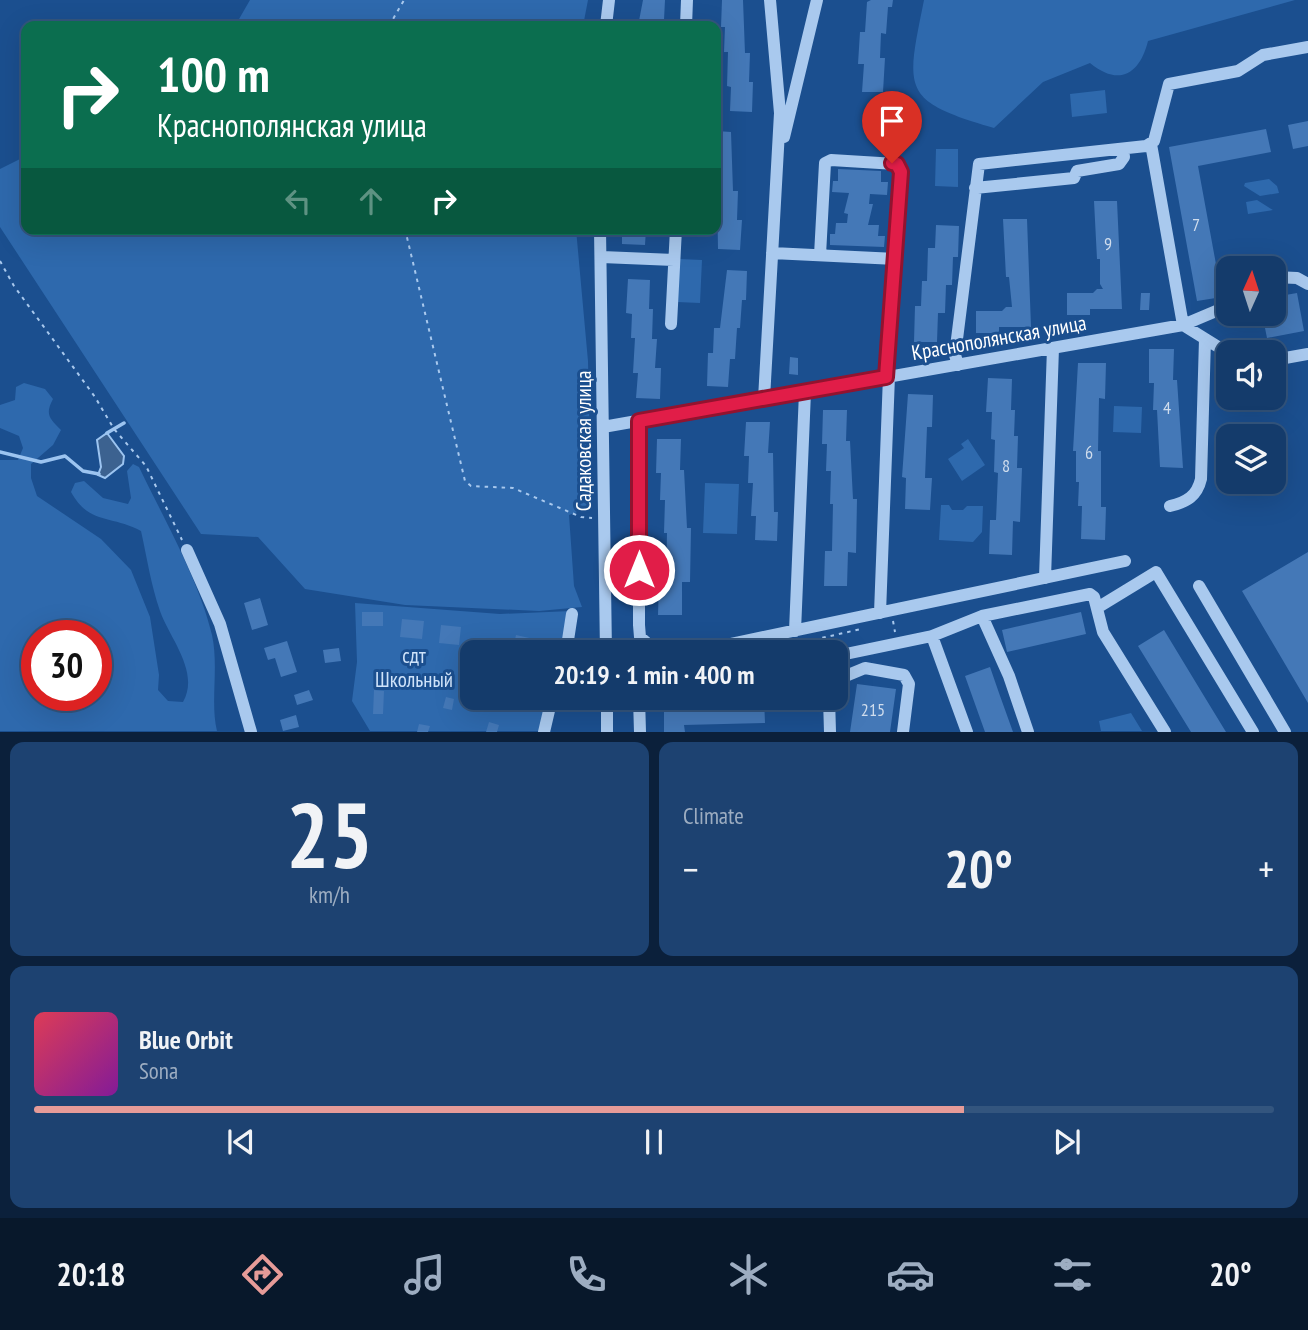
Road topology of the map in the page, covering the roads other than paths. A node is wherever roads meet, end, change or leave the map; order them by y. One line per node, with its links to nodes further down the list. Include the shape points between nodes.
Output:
1 (609, 0): 5 (street)
2 (687, 0): 6 (street)
3 (770, 0): 10 (street, via 780,113)
4 (817, 0): 10 (street)
5 (607, 21)
6 (686, 21)
7 (1308, 47): 8 (street, via 1263,55 1238,71 1169,84)
8 (1151, 144): 9 (street); 23 (street)
9 (1123, 149): 11 (street, via 1119,164 1082,170 1073,178); 11 (street, via 981,163)
10 (776, 171): 14 (street)
11 (975, 188): 29 (street, via 955,355)
12 (600, 235): 16 (street, Садаковская улица)
13 (676, 235): 18 (street)
14 (772, 253): 15 (street); 32 (street)
15 (820, 255): 17 (street); 17 (street, via 825,163 892,163 900,168)
16 (601, 257): 18 (street); 34 (street, Садаковская улица)
17 (896, 259): 30 (street)
18 (674, 260): 22 (street)
19 (1286, 278): 20 (street)
20 (1308, 284)
21 (1216, 311): 23 (street, Краснополянская улица)
22 (671, 324)
23 (1183, 326): 24 (street); 26 (street, Краснополянская улица)
24 (1205, 339): 25 (street); 35 (street, via 1201,479 1195,494)
25 (1216, 346)
26 (1053, 348): 29 (street, Краснополянская улица); 38 (street)
27 (1308, 354): 28 (street)
28 (1286, 358)
29 (958, 365): 30 (street, Краснополянская улица)
30 (887, 377): 31 (street, Краснополянская улица); 41 (street)
31 (805, 392): 32 (street, Краснополянская улица); 44 (street)
32 (765, 399): 33 (street, Краснополянская улица)
33 (639, 421): 34 (street, Краснополянская улица); 44 (street, via 639,625 643,640 702,650)
34 (603, 426): 47 (street, Садаковская улица)
35 (1170, 506)
36 (187, 550): 54 (street, via 220,624)
37 (1125, 561): 38 (street)
38 (1045, 578): 41 (street)
39 (1199, 586): 64 (street)
40 (1097, 608): 43 (street, via 1094,597 1086,593); 62 (street, via 1103,632); 63 (street, via 1156,572)
41 (885, 612): 44 (street)
42 (572, 614): 46 (street)
43 (982, 616): 45 (street); 61 (street)
44 (795, 631)
45 (932, 636): 48 (street); 60 (street)
46 (568, 640)
47 (606, 640)
48 (848, 653)
49 (848, 675): 59 (street, via 865,668 904,675 909,684)
50 (549, 710): 55 (street)
51 (607, 710): 56 (street)
52 (639, 710): 57 (street)
53 (829, 710): 58 (street)
54 (251, 732)
55 (544, 732)
56 (607, 732)
57 (640, 732)
58 (830, 732)
59 (903, 732)
60 (967, 732)
61 (1028, 732)
62 (1165, 732)
63 (1253, 732)
64 (1285, 732)

